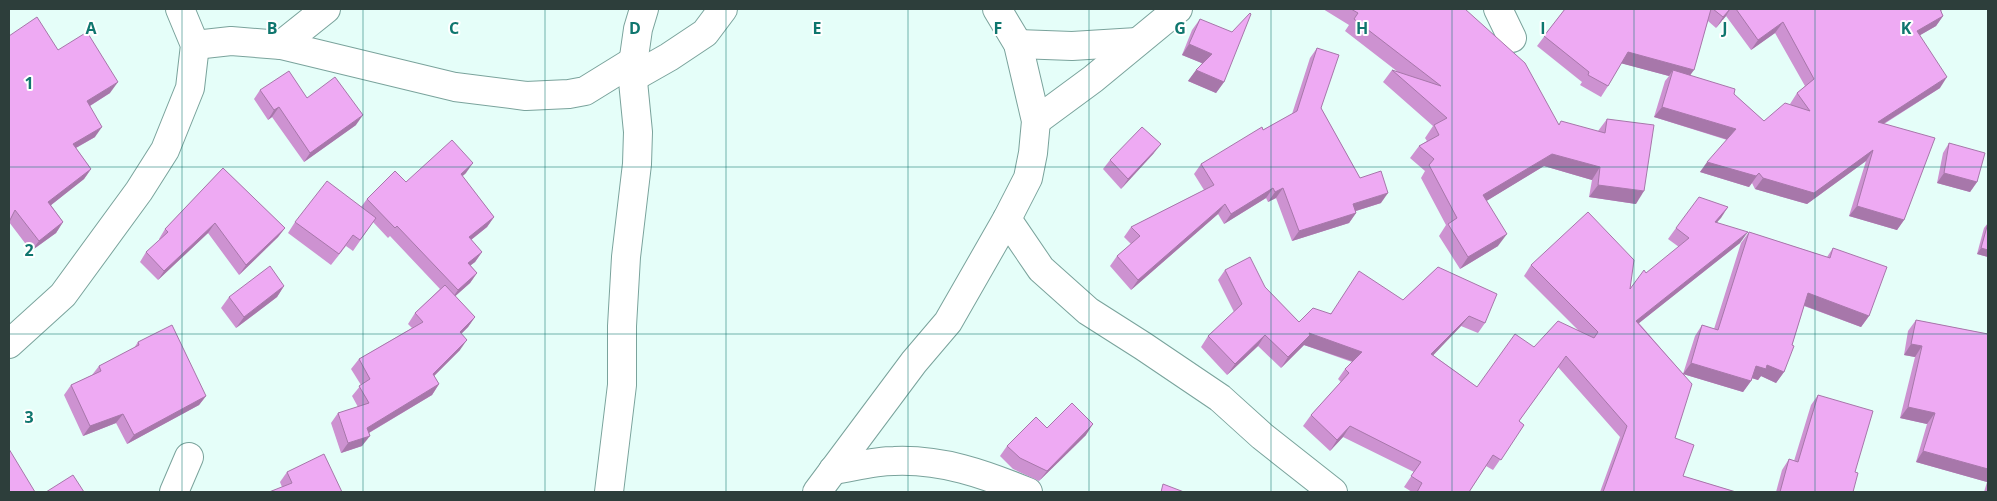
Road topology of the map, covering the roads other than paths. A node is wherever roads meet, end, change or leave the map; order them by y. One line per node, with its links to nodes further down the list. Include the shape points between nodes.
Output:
1 (180, 9): 11 (street)
2 (326, 9): 12 (street)
3 (644, 9): 13 (street)
4 (723, 9): 13 (street, via 705,33 669,57)
5 (997, 9): 10 (street)
6 (1178, 9): 9 (street)
7 (1498, 9): 8 (street)
8 (1512, 38)
9 (1137, 42): 10 (street, via 1072,46); 14 (street)
10 (1018, 44): 14 (street)
11 (194, 45): 12 (street, via 231,41); 16 (street, via 190,88 165,150 63,295)
12 (281, 45): 13 (street, via 455,87 526,96 585,92)
13 (632, 70): 20 (street, via 638,132 637,164 626,257 622,386)
14 (1036, 121): 15 (street, via 1028,178)
15 (1007, 219): 18 (street, via 948,322); 23 (street, via 1041,269 1088,311 1220,398)
16 (9, 344)
17 (189, 457): 19 (street)
18 (833, 470): 21 (street); 22 (street, via 892,461 934,462 991,477)
19 (174, 492)
20 (609, 492)
21 (817, 492)
22 (1028, 492)
23 (1333, 492)

